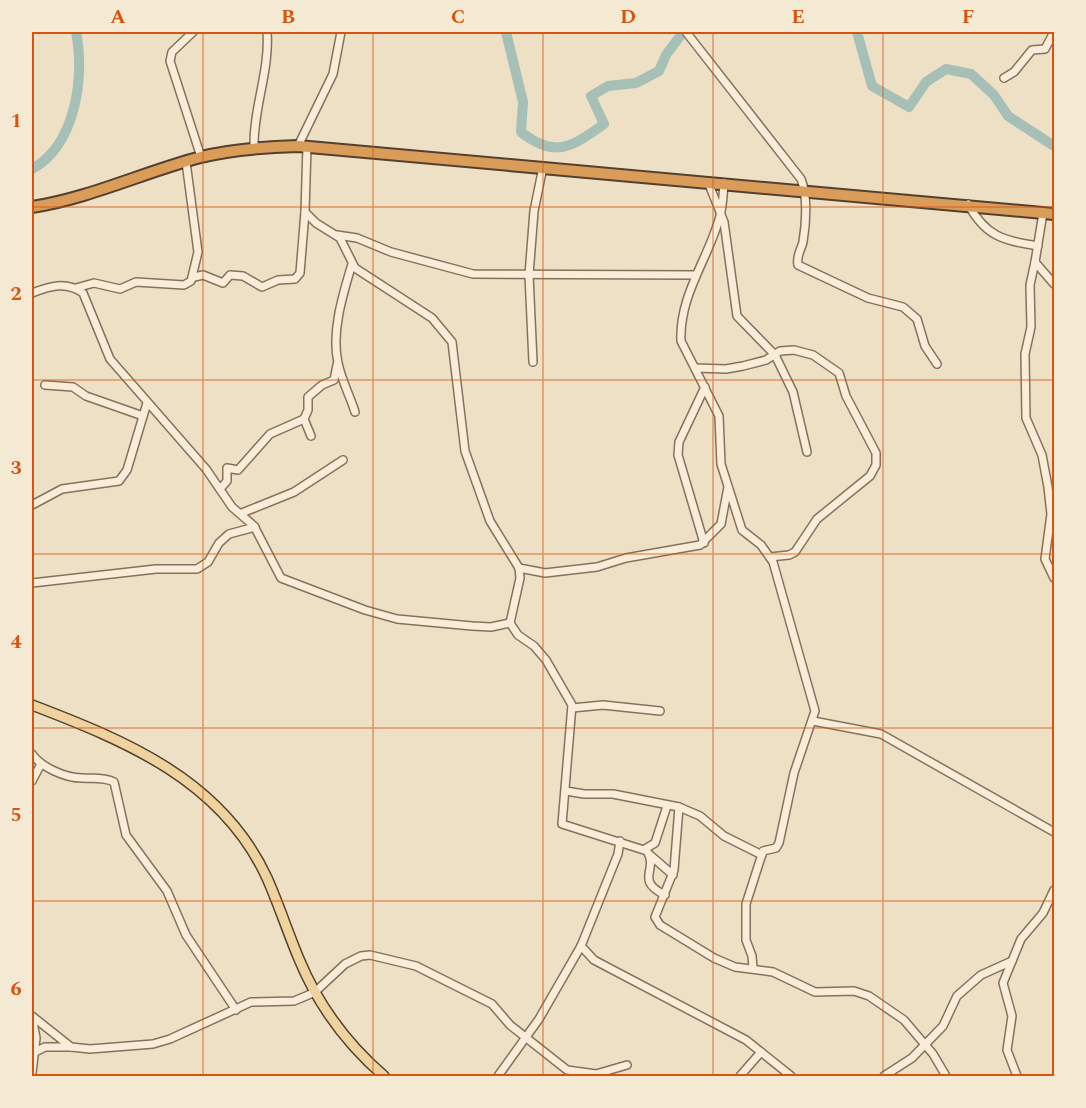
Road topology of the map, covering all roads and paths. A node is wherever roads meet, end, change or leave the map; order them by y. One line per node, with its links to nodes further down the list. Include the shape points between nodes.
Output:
1 (193, 32): 9 (street, via 172,52 170,61)
2 (267, 32): 8 (street)
3 (341, 32): 7 (street, via 333,74)
4 (687, 32): 14 (street, via 801,179)
5 (1054, 32): 6 (street, via 1045,49 1032,50)
6 (1004, 78)
7 (302, 146): 8 (highway); 11 (highway); 17 (street)
8 (254, 148): 9 (highway)
9 (201, 157): 10 (highway)
10 (186, 162): 16 (highway, via 113,187); 27 (street, via 196,223 198,252)
11 (543, 167): 12 (highway); 25 (street, via 534,211)
12 (708, 182): 13 (highway); 18 (street)
13 (724, 183): 14 (highway); 18 (street)
14 (805, 193): 15 (highway); 34 (street, via 798,265 868,298 903,307 917,319 925,346)
15 (968, 204): 19 (highway); 22 (street, via 978,221 992,233 1009,241)
16 (32, 207)
17 (305, 212): 21 (street); 27 (street, via 300,273 295,279 278,280 262,287 243,276 230,275 224,283 203,275)
18 (721, 213): 26 (street); 31 (street, via 737,316)
19 (1043, 213): 20 (highway); 22 (street)
20 (1054, 214)
21 (336, 235): 24 (street, via 348,249); 25 (street, via 357,238 454,271)
22 (1038, 246): 23 (street)
23 (1035, 262): 28 (street); 50 (street, via 1025,354 1026,418 1042,455)
24 (352, 264): 33 (street, via 343,295); 53 (street, via 432,318 452,342 465,451 490,521)
25 (529, 275): 26 (street); 32 (street)
26 (694, 275): 35 (street, via 681,335 683,348)
27 (194, 277): 29 (street, via 184,285 136,282 120,289 94,283)
28 (1054, 284)
29 (76, 288): 30 (street, via 59,285); 38 (street, via 88,300 111,359)
30 (32, 293)
31 (775, 355): 35 (street, via 726,369); 43 (street, via 793,392); 52 (street, via 785,350 803,351 836,369 877,456 870,476 817,519 795,552)
32 (533, 362)
33 (338, 363): 39 (street); 41 (street, via 334,380 308,397)
34 (937, 364)
35 (695, 368): 37 (street)
36 (45, 385): 40 (street, via 73,387 86,396)
37 (705, 387): 45 (street, via 720,422 721,464); 51 (street, via 679,442 678,455)
38 (147, 403): 40 (street); 46 (street)
39 (355, 412)
40 (143, 416): 47 (street, via 127,470 119,481 70,487)
41 (304, 419): 42 (street); 46 (street, via 270,434 238,470 227,468 228,480)
42 (311, 436)
43 (807, 452)
44 (343, 460): 48 (street, via 294,492)
45 (728, 485): 51 (street, via 722,524); 52 (street, via 744,533)
46 (220, 489): 48 (street, via 232,507)
47 (32, 505)
48 (242, 513): 49 (street)
49 (255, 527): 55 (street, via 229,534 208,562 197,569 156,569); 56 (street, via 277,573 288,582 397,619 471,626)
50 (1051, 534): 54 (street, via 1045,560)
51 (704, 543): 53 (street, via 597,567 545,573)
52 (770, 557): 60 (street, via 814,703)
53 (519, 568): 56 (street)
54 (1054, 578)
55 (32, 583)
56 (510, 623): 58 (street, via 546,660)
57 (32, 705): 78 (main road, via 121,740 152,757 189,781 223,815 267,878)
58 (572, 708): 59 (street, via 603,705); 65 (street)
59 (660, 711)
60 (813, 721): 68 (street, via 881,734); 71 (street, via 796,766 779,843 776,848 765,849)
61 (32, 754): 62 (street)
62 (41, 764): 63 (street); 79 (street, via 78,778 99,777 114,782 126,835 167,891 186,935)
63 (33, 771): 64 (street)
64 (32, 781)
65 (566, 791): 66 (street, via 613,794); 69 (street, via 563,825)
66 (667, 806): 67 (street); 70 (street, via 655,843)
67 (679, 807): 71 (street); 72 (street)
68 (1054, 832)
69 (620, 841): 70 (street); 75 (street)
70 (647, 852): 72 (street); 74 (street, via 649,882)
71 (762, 855): 77 (street, via 746,904 746,940)
72 (673, 875): 74 (street)
73 (1054, 890): 76 (street, via 1043,913 1021,939)
74 (665, 895): 77 (street, via 656,917 660,925 722,962)
75 (581, 946): 81 (street); 85 (street, via 594,960 746,1040)
76 (1012, 961): 82 (street, via 981,975 957,996 943,1026); 94 (street, via 1003,983 1012,1016 1008,1050)
77 (753, 968): 82 (street, via 773,972 815,992 854,991 869,996 897,1013)
78 (315, 992): 79 (street, via 294,1001 251,1002); 81 (street, via 336,971 361,956 389,958 432,972 492,1004); 88 (main road, via 338,1028)
79 (236, 1010): 83 (street, via 153,1044)
80 (32, 1016): 83 (street); 84 (street)
81 (526, 1037): 86 (street, via 573,1073 596,1074); 89 (street)
82 (925, 1044): 92 (street); 93 (street)
83 (70, 1047): 84 (street, via 45,1047)
84 (34, 1052): 87 (street)
85 (760, 1052): 90 (street); 91 (street)
86 (627, 1065)
87 (32, 1073)
88 (384, 1077)
89 (498, 1077)
90 (740, 1077)
91 (791, 1077)
92 (884, 1077)
93 (946, 1077)
94 (1017, 1077)

